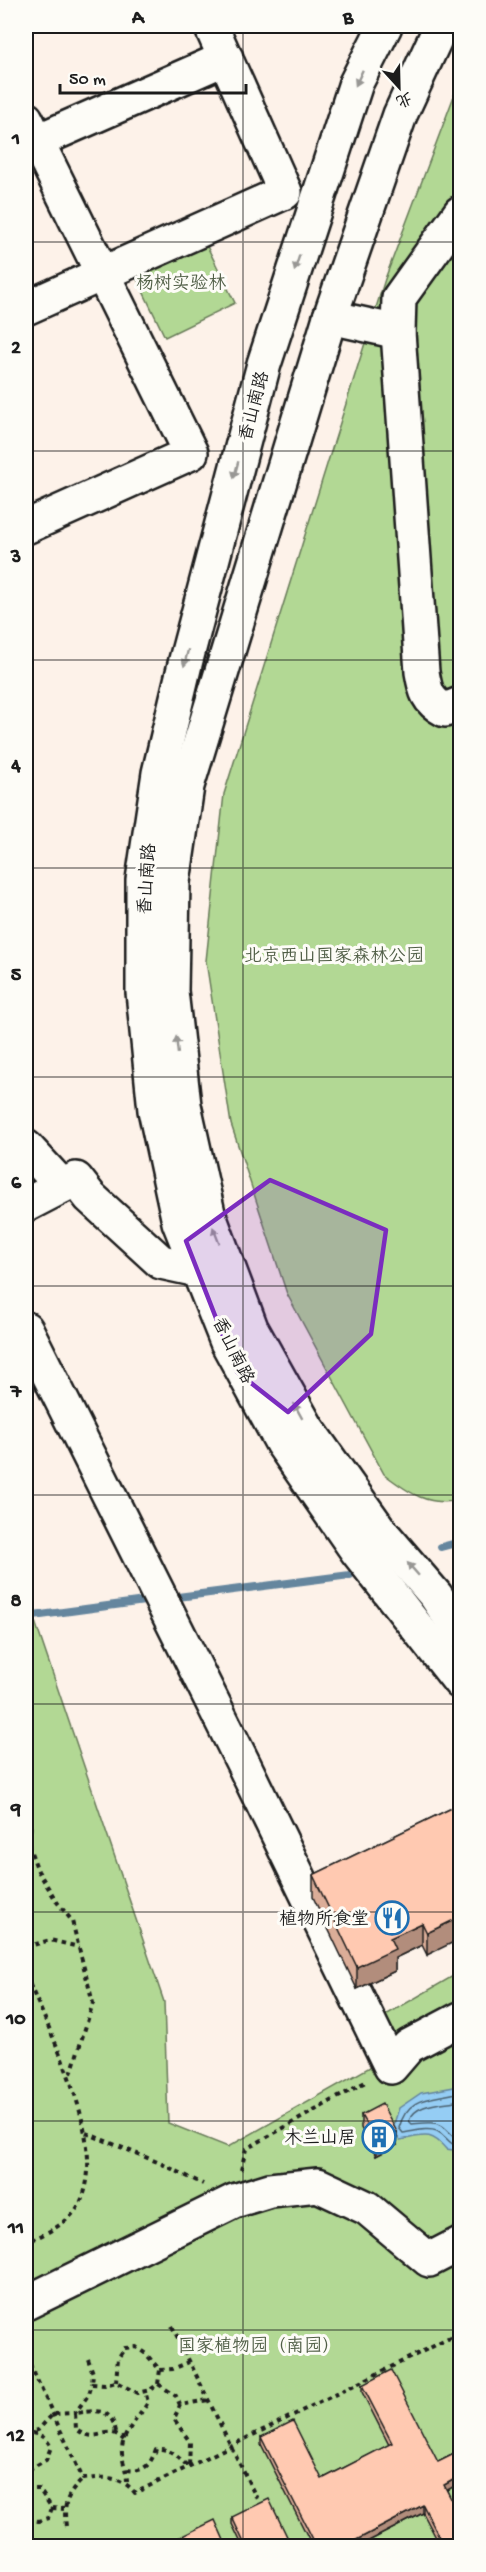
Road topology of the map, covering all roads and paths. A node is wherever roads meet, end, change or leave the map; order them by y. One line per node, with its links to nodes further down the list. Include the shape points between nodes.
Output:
1 (211, 26): 4 (street)
2 (385, 26): 16 (street, 香山南路, one-way to 16, via 356,83 264,364 159,773 143,880 144,992 155,1110 179,1222)
3 (441, 26): 9 (street, 香山南路, via 400,115)
4 (226, 58): 5 (street); 7 (street, via 285,192)
5 (29, 136): 7 (street)
6 (460, 213): 10 (street, via 399,297)
7 (102, 274): 8 (street); 11 (street, via 191,453)
8 (26, 308)
9 (330, 317): 10 (street); 18 (street, 香山南路, one-way to 9, via 381,1532 307,1428 251,1328 208,1213 183,1105 171,991 173,882 188,786)
10 (398, 333): 12 (street, via 422,672 426,693 434,704 445,710)
11 (26, 527)
12 (460, 704)
13 (26, 1147): 14 (street)
14 (62, 1186): 15 (street); 16 (street, via 75,1179 161,1262)
15 (26, 1204)
16 (198, 1270): 20 (street, 香山南路, via 227,1342 282,1443 357,1551)
17 (26, 1329): 28 (street)
18 (448, 1590): 19 (street, 香山南路)
19 (460, 1632)
20 (460, 1682)
21 (26, 1800): 22 (path, via 31,1820)
22 (29, 1847): 23 (path); 25 (path, via 38,1871 72,1921)
23 (26, 1852)
24 (26, 1947): 25 (path, via 50,1940)
25 (79, 1947): 29 (path, via 93,2003)
26 (26, 1976): 29 (path)
27 (460, 2019): 28 (street, via 409,2046)
28 (391, 2067): 31 (path, via 246,2149)
29 (69, 2079): 30 (path)
30 (86, 2133): 31 (path, via 185,2175); 32 (path, via 88,2172 80,2202 62,2224)
31 (234, 2201): 33 (street, via 270,2190 318,2185 367,2208 429,2260); 34 (street)
32 (26, 2242)
33 (460, 2244)
34 (26, 2303)
35 (172, 2326): 39 (path)
36 (460, 2332): 54 (path)
37 (26, 2356): 48 (path)
38 (88, 2359): 42 (path)
39 (189, 2362): 40 (path); 45 (path)
40 (160, 2370): 41 (path, via 136,2347 125,2348 118,2358); 43 (path)
41 (116, 2382): 42 (path); 44 (path, via 137,2393)
42 (92, 2384): 47 (path)
43 (158, 2384): 44 (path); 46 (path, via 176,2396)
44 (145, 2391): 53 (path, via 147,2402)
45 (208, 2400): 46 (path); 54 (path)
46 (180, 2405): 55 (path, via 174,2419 190,2442)
47 (75, 2413): 48 (path); 50 (path, via 108,2414 114,2420); 50 (path, via 76,2429 85,2436)
48 (52, 2414): 51 (path); 58 (path)
49 (26, 2432): 51 (path)
50 (116, 2432): 53 (path)
51 (32, 2433): 52 (path); 57 (path, via 46,2439 51,2447 46,2460)
52 (26, 2440)
53 (124, 2440): 56 (path, via 121,2451)
54 (231, 2446): 55 (path); 61 (path)
55 (189, 2467): 56 (path, via 164,2448 156,2449 146,2468); 59 (path, via 135,2493)
56 (127, 2470): 59 (path)
57 (26, 2471)
58 (83, 2479): 59 (path, via 106,2477); 63 (path, via 71,2491)
59 (127, 2482)
60 (26, 2489): 62 (path, via 39,2489)
61 (257, 2499)
62 (52, 2508): 63 (path); 64 (path, via 48,2518)
63 (64, 2509): 65 (path)
64 (26, 2519)
65 (66, 2526)

